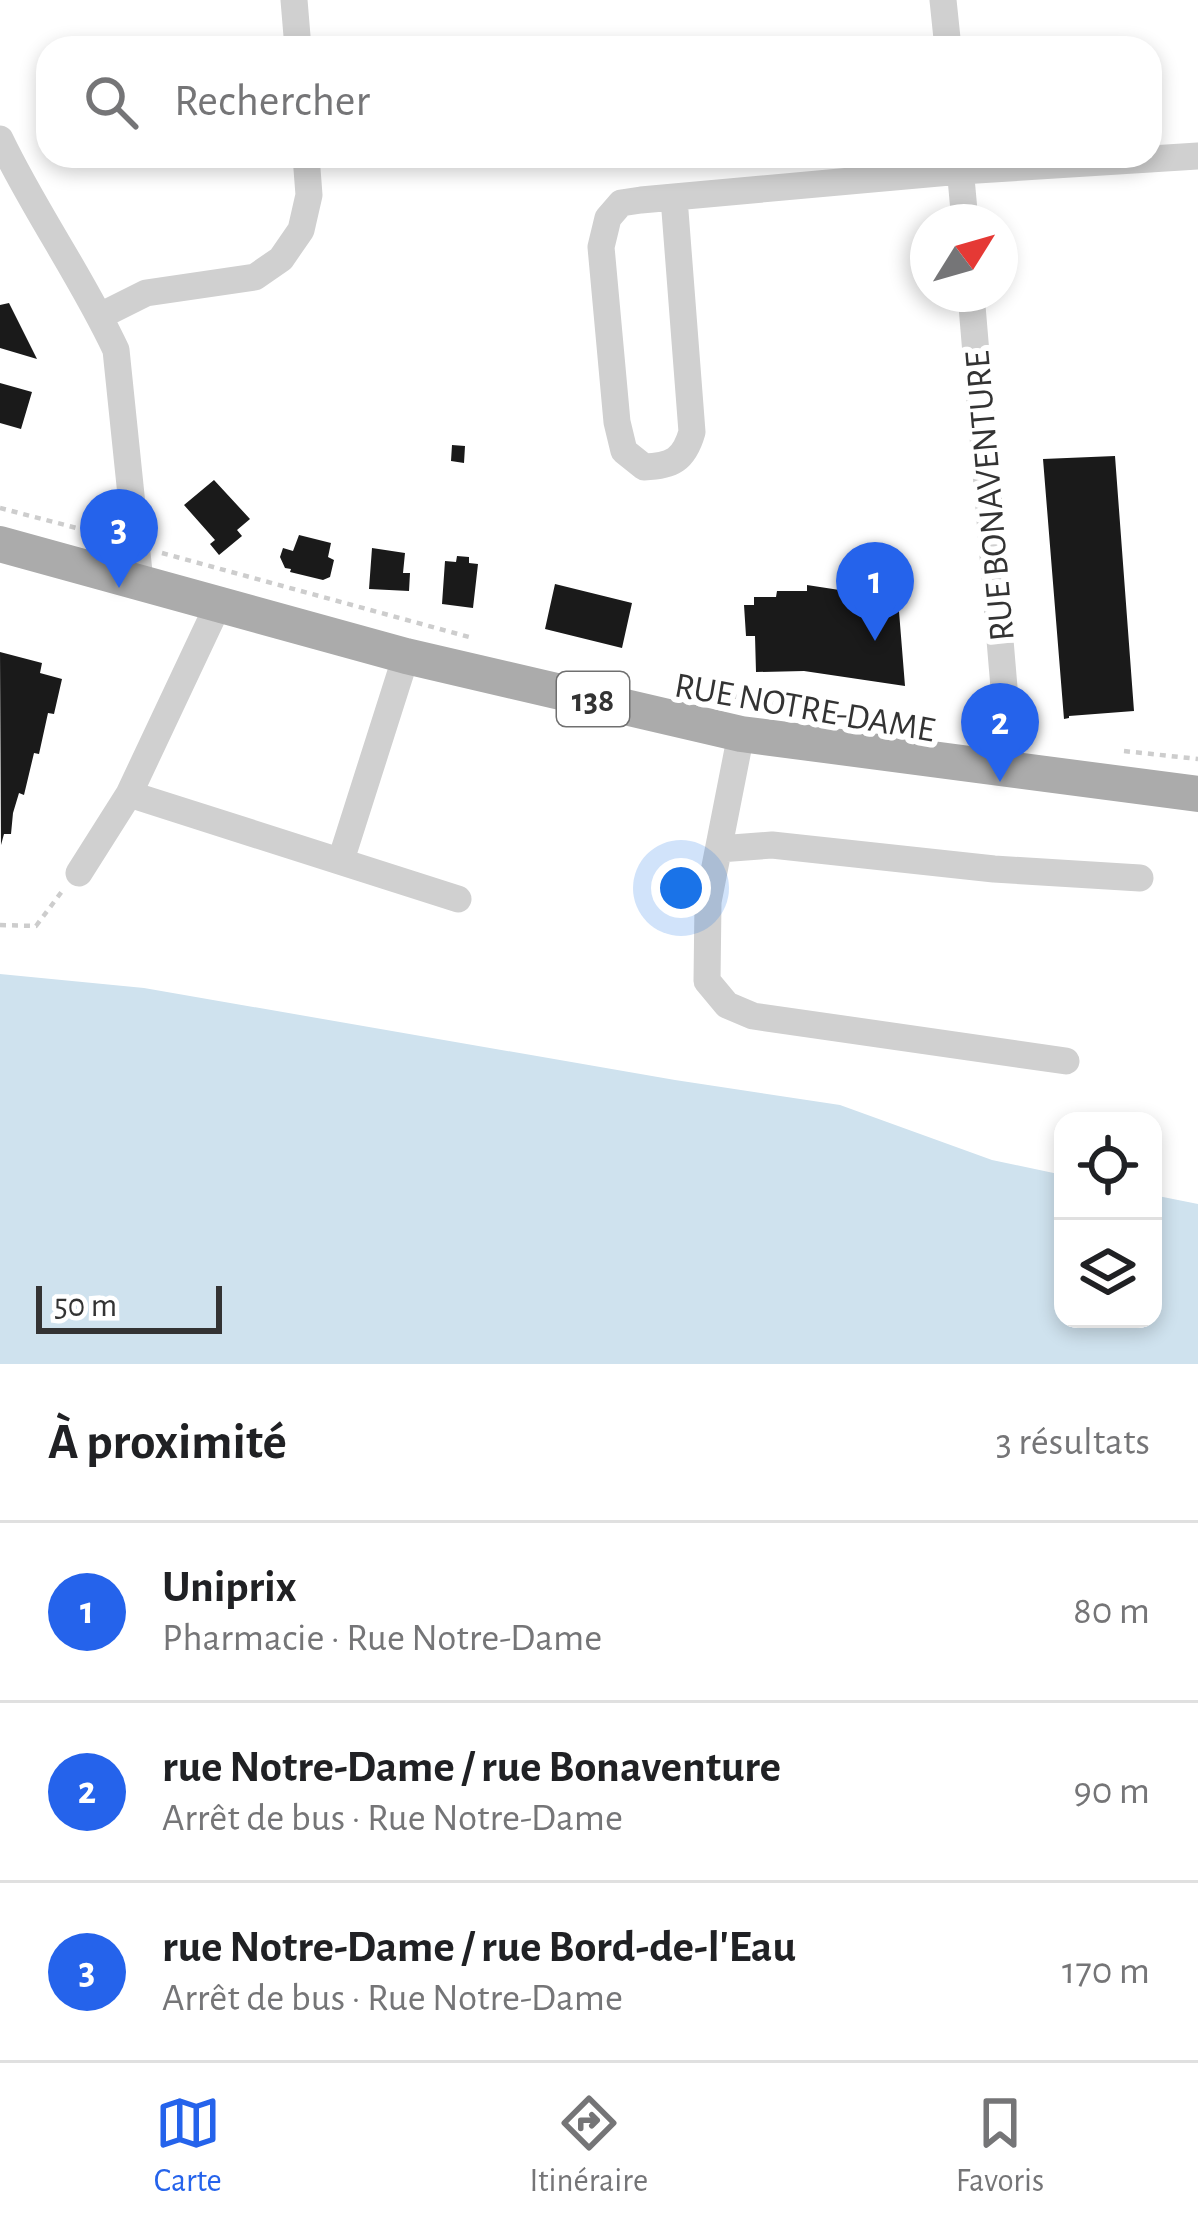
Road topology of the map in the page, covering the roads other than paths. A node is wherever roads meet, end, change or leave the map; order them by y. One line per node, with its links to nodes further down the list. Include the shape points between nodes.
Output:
1 (294, 0): 3 (street)
2 (943, 0): 4 (street)
3 (297, 36)
4 (947, 36)
5 (0, 139): 14 (street)
6 (1198, 156): 7 (street)
7 (1162, 157)
8 (307, 168): 14 (street, via 301,230 281,259 255,277 146,293)
9 (926, 168): 11 (street)
10 (960, 168): 12 (street)
11 (674, 198): 11 (street, via 692,432 675,461 644,467 624,451 617,422 601,248 608,218 622,203)
12 (963, 204)
13 (973, 312): 20 (street, RUE BONAVENTURE)
14 (100, 316): 16 (street, via 116,350)
15 (0, 544): 16 (main road, RUE NOTRE-DAME / 138)
16 (140, 582): 17 (main road, RUE NOTRE-DAME / 138)
17 (218, 605): 18 (main road, RUE NOTRE-DAME / 138); 21 (street)
18 (406, 656): 19 (main road, RUE NOTRE-DAME / 138); 24 (street)
19 (741, 734): 20 (main road, RUE NOTRE-DAME / 138); 23 (street)
20 (1011, 770): 22 (main road, RUE NOTRE-DAME / 138)
21 (129, 794): 24 (street); 25 (street)
22 (1198, 794)
23 (719, 849): 26 (street, via 772,845); 28 (street, via 708,902 707,981 727,1005 754,1016)
24 (340, 860): 27 (street)
25 (79, 873)
26 (1140, 878)
27 (458, 899)
28 (1066, 1061)

